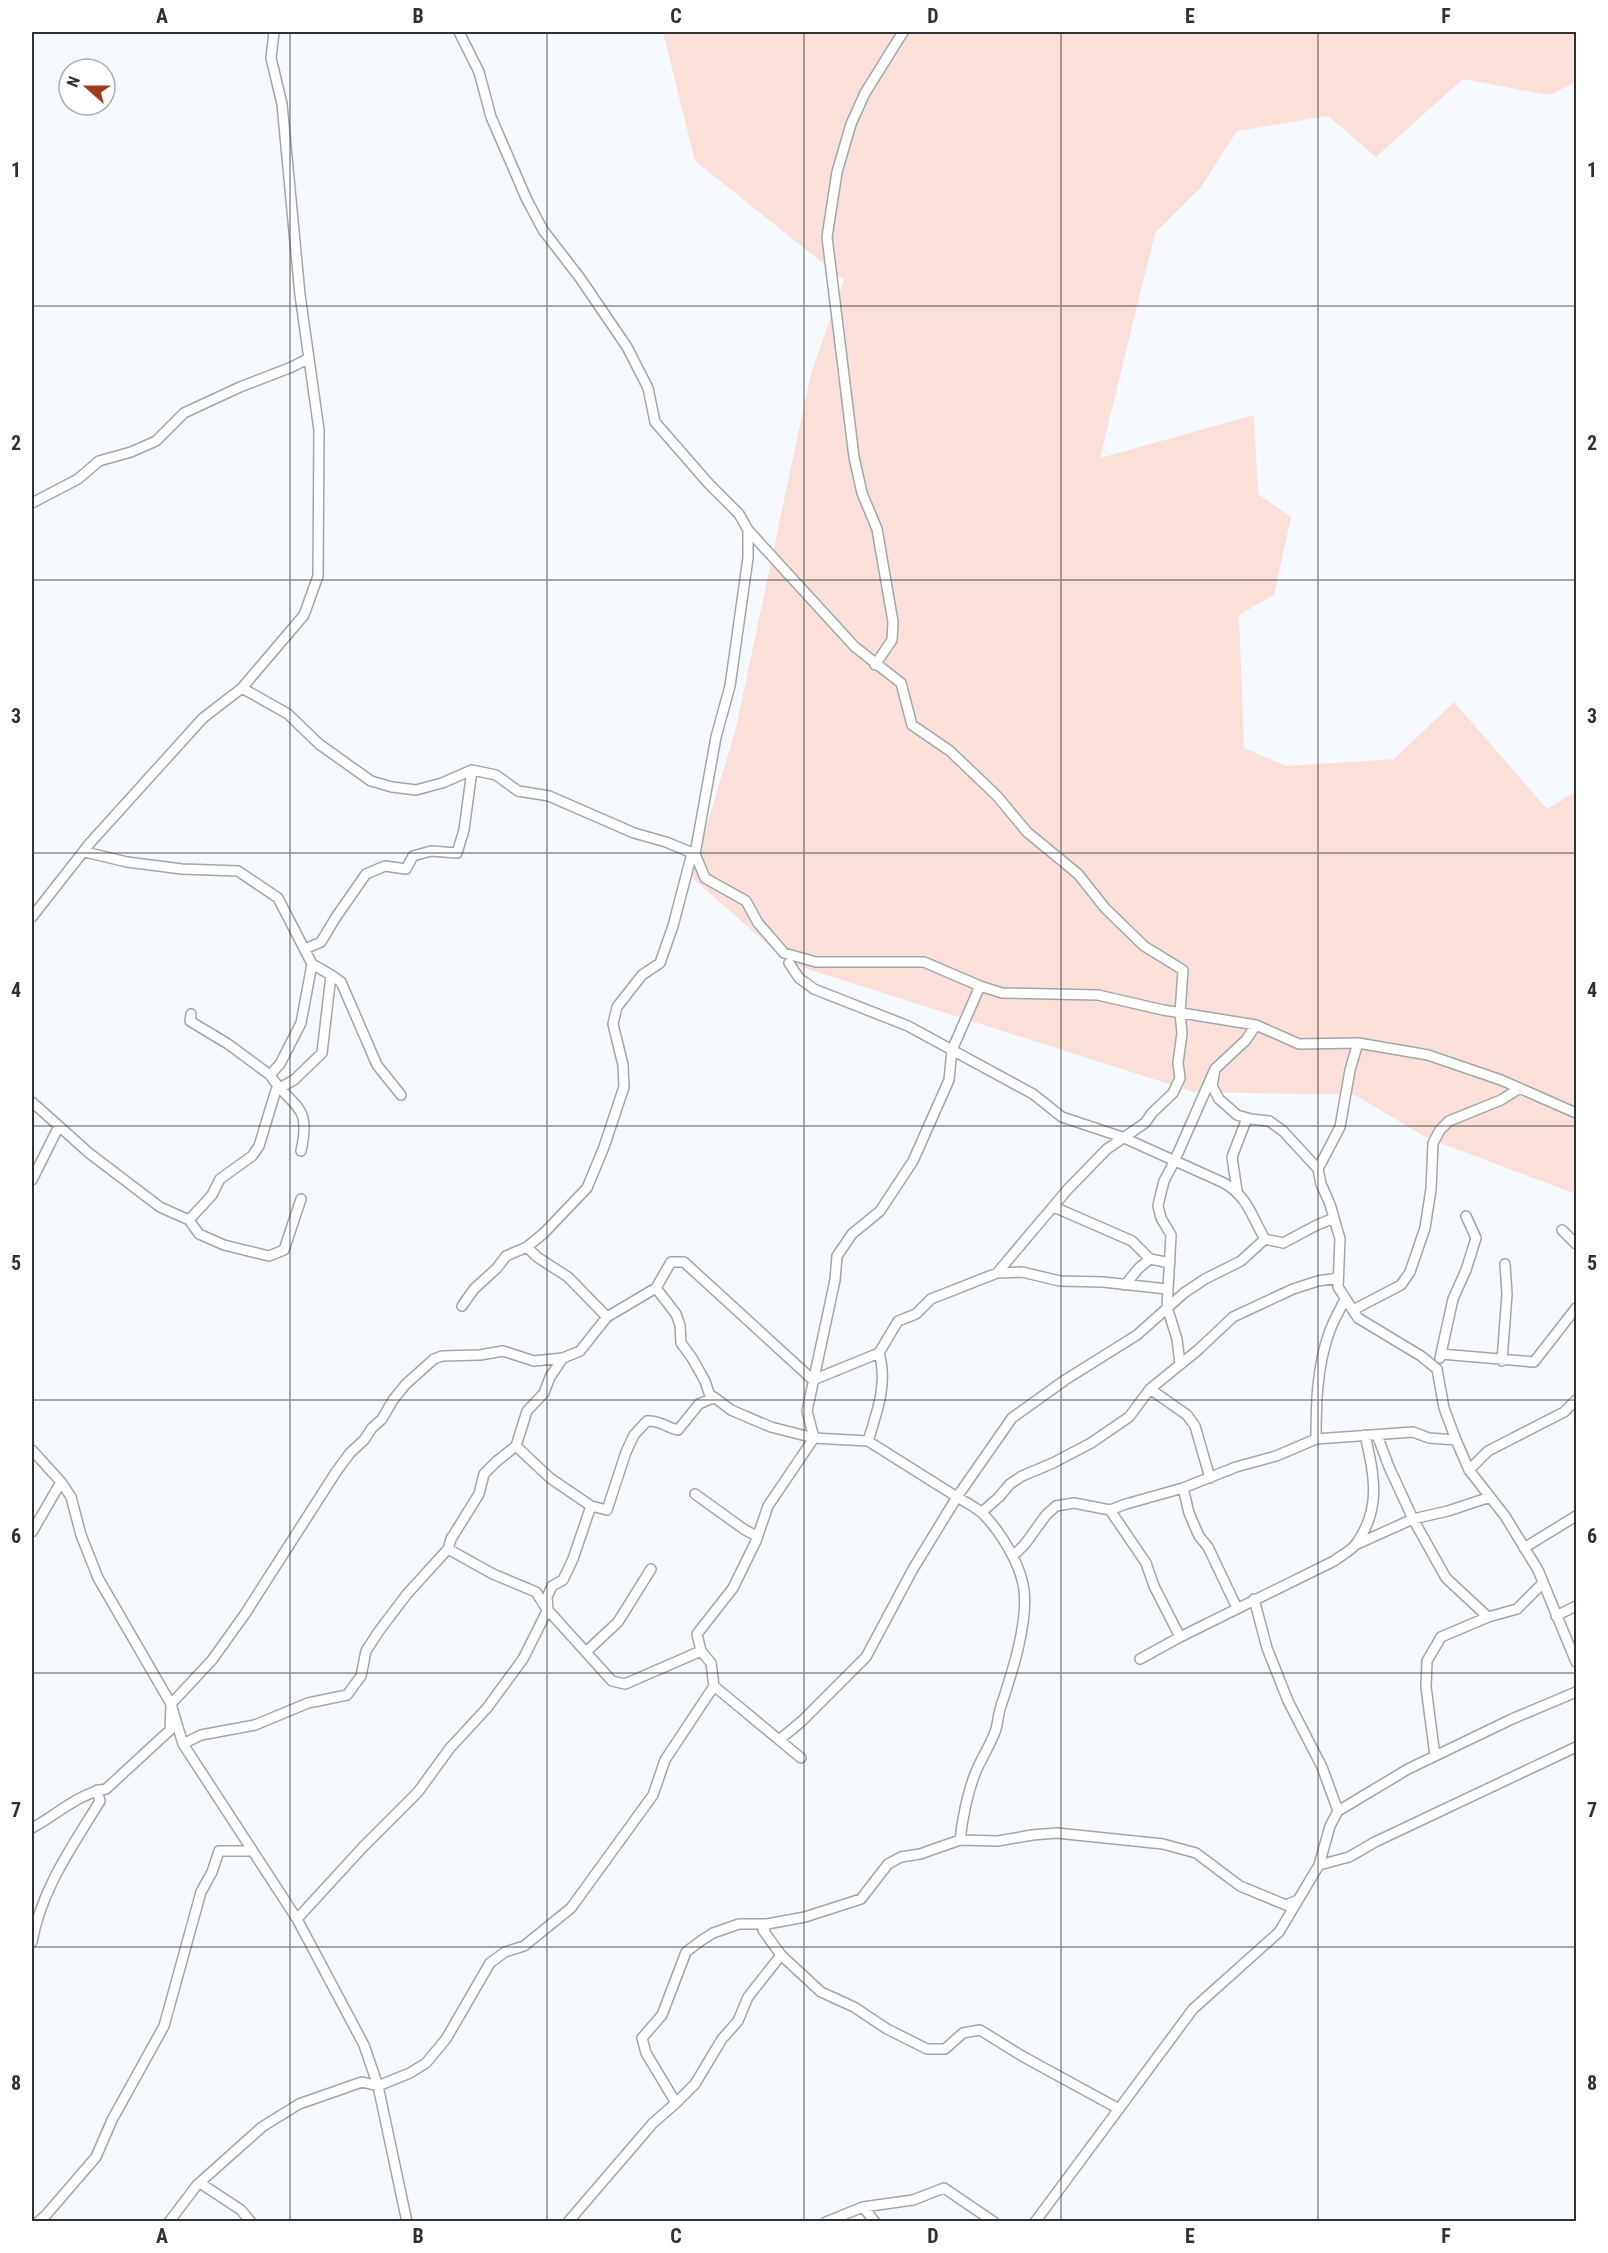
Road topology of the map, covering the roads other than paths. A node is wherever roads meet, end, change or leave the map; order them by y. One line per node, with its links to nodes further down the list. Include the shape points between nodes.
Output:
1 (274, 32): 4 (street, via 271,58 282,104)
2 (459, 32): 6 (street, via 479,72 491,117 543,230 627,347 648,388 655,422 739,514)
3 (903, 32): 7 (street, via 851,124 837,172 826,237 854,458 862,493 877,530 893,622 892,640)
4 (309, 358): 5 (street, via 184,413 156,441 99,461 78,479); 8 (street, via 319,430 318,576 304,615)
5 (32, 503)
6 (748, 530): 7 (street, via 827,618); 11 (street, via 748,558 730,687 716,737)
7 (875, 664): 18 (street, via 901,684 912,725 950,751 1028,832 1078,874 1105,908 1144,946 1183,970)
8 (242, 688): 9 (street, via 288,714 319,744 371,781 416,790); 10 (street, via 203,718)
9 (472, 770): 11 (street, via 496,775 518,791 549,796 634,833); 13 (street, via 457,853 431,851 413,856 406,869 385,866 366,874 321,942)
10 (85, 852): 12 (street); 13 (street, via 182,869 238,871 278,898)
11 (695, 854): 17 (street, via 705,878 746,901 758,923 784,953 816,962 924,962); 46 (street, via 660,963 642,975 617,1006 613,1024 624,1088 587,1188)
12 (32, 917)
13 (304, 949): 15 (street)
14 (789, 963): 22 (street, via 799,978 814,989 908,1026)
15 (312, 964): 16 (street); 24 (street, via 301,1023)
16 (331, 975): 25 (street, via 322,1053 294,1080); 27 (street, via 342,982 377,1065)
17 (980, 986): 18 (street, via 1002,993 1098,996); 22 (street)
18 (1180, 1013): 20 (street); 32 (street, via 1180,1078 1173,1093 1145,1123)
19 (191, 1014): 24 (street, via 190,1021)
20 (1256, 1025): 21 (street, via 1299,1044); 23 (street)
21 (1358, 1043): 26 (street, via 1428,1055); 35 (street, via 1340,1127)
22 (952, 1050): 32 (street, via 1033,1094 1062,1118); 67 (street, via 949,1080 914,1161 880,1211 852,1234 837,1256)
23 (1215, 1069): 30 (street, via 1212,1086 1219,1099 1237,1115); 34 (street)
24 (270, 1076): 25 (street)
25 (278, 1088): 33 (street, via 298,1105 304,1118); 42 (street, via 259,1146 252,1156 220,1179 212,1195)
26 (1520, 1088): 29 (street); 59 (street, via 1449,1121 1440,1130 1433,1143 1425,1228 1410,1272 1401,1285)
27 (401, 1095)
28 (32, 1102): 31 (street)
29 (1576, 1113)
30 (1247, 1118): 35 (street, via 1269,1120); 37 (street, via 1232,1156)
31 (59, 1126): 36 (street); 42 (street, via 160,1207)
32 (1122, 1137): 34 (street); 39 (street)
33 (300, 1151)
34 (1174, 1162): 37 (street); 48 (street, via 1158,1206 1171,1235)
35 (1318, 1169): 41 (street)
36 (32, 1180)
37 (1237, 1191): 44 (street)
38 (301, 1199): 42 (street, via 284,1250 269,1256 199,1234)
39 (1054, 1207): 47 (street, via 1132,1241); 50 (street)
40 (1466, 1216): 62 (street, via 1476,1238 1453,1299)
41 (1334, 1218): 44 (street, via 1283,1243); 51 (street, via 1340,1239)
42 (189, 1220)
43 (1562, 1230): 45 (street)
44 (1265, 1239): 57 (street, via 1241,1261 1205,1279)
45 (1576, 1244)
46 (527, 1247): 56 (street, via 506,1256); 60 (street, via 568,1277)
47 (1150, 1259): 48 (street); 52 (street)
48 (1170, 1263): 54 (street)
49 (1505, 1264): 64 (street)
50 (997, 1273): 52 (street, via 1022,1272 1059,1281); 61 (street, via 931,1299 916,1314 898,1321)
51 (1338, 1278): 55 (street); 65 (street, via 1293,1289 1233,1317)
52 (1125, 1286): 54 (street)
53 (656, 1288): 60 (street); 67 (street, via 671,1262 684,1262); 69 (street, via 676,1314 681,1343 705,1381)
54 (1167, 1289): 57 (street)
55 (1345, 1299): 59 (street); 74 (street, via 1329,1332 1321,1364)
56 (462, 1306)
57 (1167, 1307): 65 (street); 84 (street, via 1137,1335 1012,1418)
58 (1576, 1308): 64 (street, via 1534,1362)
59 (1353, 1310): 66 (street, via 1358,1318)
60 (607, 1317): 63 (street, via 580,1351)
61 (879, 1353): 67 (street); 76 (street, via 880,1405)
62 (1441, 1354): 64 (street); 66 (street)
63 (563, 1358): 77 (street, via 544,1393 527,1412); 112 (street, via 534,1360 503,1351 442,1356 425,1366 350,1453 212,1660)
64 (1502, 1361)
65 (1180, 1364): 68 (street)
66 (1437, 1369): 75 (street, via 1444,1408)
67 (813, 1380): 73 (street, via 807,1411)
68 (1150, 1389): 80 (street, via 1187,1415 1195,1426); 88 (street, via 1129,1417 1091,1443 1022,1476)
69 (711, 1399): 73 (street, via 714,1397 730,1410 771,1427); 86 (street, via 699,1404 678,1430 656,1420 647,1421 626,1452 607,1510)
70 (1576, 1400): 79 (street, via 1564,1412 1488,1451)
71 (1365, 1435): 72 (street); 74 (street); 93 (street, via 1375,1495)
72 (1377, 1435): 75 (street, via 1413,1432); 90 (street)
73 (814, 1438): 76 (street); 92 (street, via 768,1506)
74 (1316, 1439): 80 (street)
75 (1456, 1440): 79 (street)
76 (868, 1441): 84 (street)
77 (516, 1446): 86 (street, via 550,1478); 95 (street, via 484,1474 479,1494)
78 (32, 1450): 81 (street)
79 (1469, 1470): 85 (street)
80 (1210, 1478): 82 (street)
81 (61, 1482): 91 (street); 112 (street, via 71,1497 98,1578)
82 (1183, 1488): 87 (street); 101 (street, via 1199,1536 1208,1546)
83 (695, 1494): 92 (street)
84 (957, 1497): 88 (street); 113 (street, via 866,1656)
85 (1490, 1497): 90 (street); 94 (street)
86 (591, 1506): 102 (street, via 563,1580 552,1586 547,1597)
87 (1110, 1510): 96 (street, via 1074,1503 1056,1506); 105 (street, via 1146,1563)
88 (982, 1512): 96 (street, via 997,1528)
89 (1576, 1516): 94 (street)
90 (1413, 1520): 93 (street); 104 (street, via 1446,1578)
91 (32, 1532)
92 (757, 1536): 107 (street, via 733,1588 697,1634)
93 (1355, 1545): 99 (street, via 1334,1561)
94 (1524, 1548): 98 (street)
95 (448, 1549): 102 (street, via 536,1592); 114 (street, via 379,1632 366,1651 361,1676 347,1695 308,1703 255,1725 201,1735)
96 (1012, 1556): 121 (street, via 1024,1589 1022,1622 996,1728 964,1804)
97 (651, 1569): 106 (street, via 618,1622)
98 (1543, 1583): 103 (street); 104 (street, via 1517,1609)
99 (1254, 1599): 101 (street); 119 (street, via 1271,1659 1322,1767)
100 (1576, 1606): 103 (street)
101 (1237, 1608): 105 (street)
102 (548, 1609): 106 (street); 125 (street, via 523,1659 487,1708 450,1748 418,1792)
103 (1556, 1616): 109 (street)
104 (1488, 1617): 116 (street, via 1441,1637 1427,1661 1426,1687)
105 (1180, 1637): 108 (street)
106 (587, 1651): 107 (street, via 612,1681 625,1684)
107 (701, 1651): 110 (street, via 711,1663)
108 (1140, 1659)
109 (1576, 1662)
110 (714, 1686): 113 (street); 129 (street, via 665,1760 653,1795 572,1908 524,1946 505,1952 490,1963 446,2039 426,2063)
111 (1576, 1692): 116 (street)
112 (171, 1704): 114 (street); 118 (street, via 170,1730 106,1789)
113 (779, 1740): 117 (street)
114 (183, 1744): 122 (street)
115 (1576, 1747): 123 (street, via 1349,1857)
116 (1435, 1756): 119 (street)
117 (801, 1758)
118 (97, 1790): 120 (street); 127 (street, via 100,1801 48,1890)
119 (1338, 1811): 123 (street, via 1329,1826)
120 (32, 1828)
121 (960, 1840): 124 (street, via 998,1841 1057,1833 1163,1844 1196,1854 1240,1886 1264,1897 1286,1905); 126 (street, via 888,1864 861,1899 805,1917)
122 (250, 1851): 125 (street); 134 (street, via 219,1851 201,1892 164,2026 96,2157)
123 (1319, 1865): 124 (street)
124 (1298, 1900): 131 (street, via 1279,1932 1193,2009)
125 (297, 1919): 129 (street, via 364,2045)
126 (767, 1924): 128 (street, via 763,1930); 130 (street, via 740,1924 713,1933 686,1952 662,2015 642,2038 646,2053)
127 (32, 1942)
128 (781, 1954): 130 (street, via 748,1997 738,2022 722,2039 695,2084); 131 (street, via 821,1992 927,2049 945,2049 963,2033 980,2030)
129 (378, 2086): 132 (street, via 362,2082 299,2104 262,2127); 137 (street)
130 (676, 2103): 138 (street, via 653,2123)
131 (1119, 2109): 142 (street)
132 (200, 2183): 135 (street); 136 (street, via 241,2210)
133 (863, 2207): 139 (street); 140 (street); 141 (street, via 913,2200 944,2188)
134 (38, 2222)
135 (169, 2222)
136 (251, 2222)
137 (407, 2222)
138 (568, 2222)
139 (826, 2222)
140 (875, 2222)
141 (994, 2222)
142 (1035, 2222)

